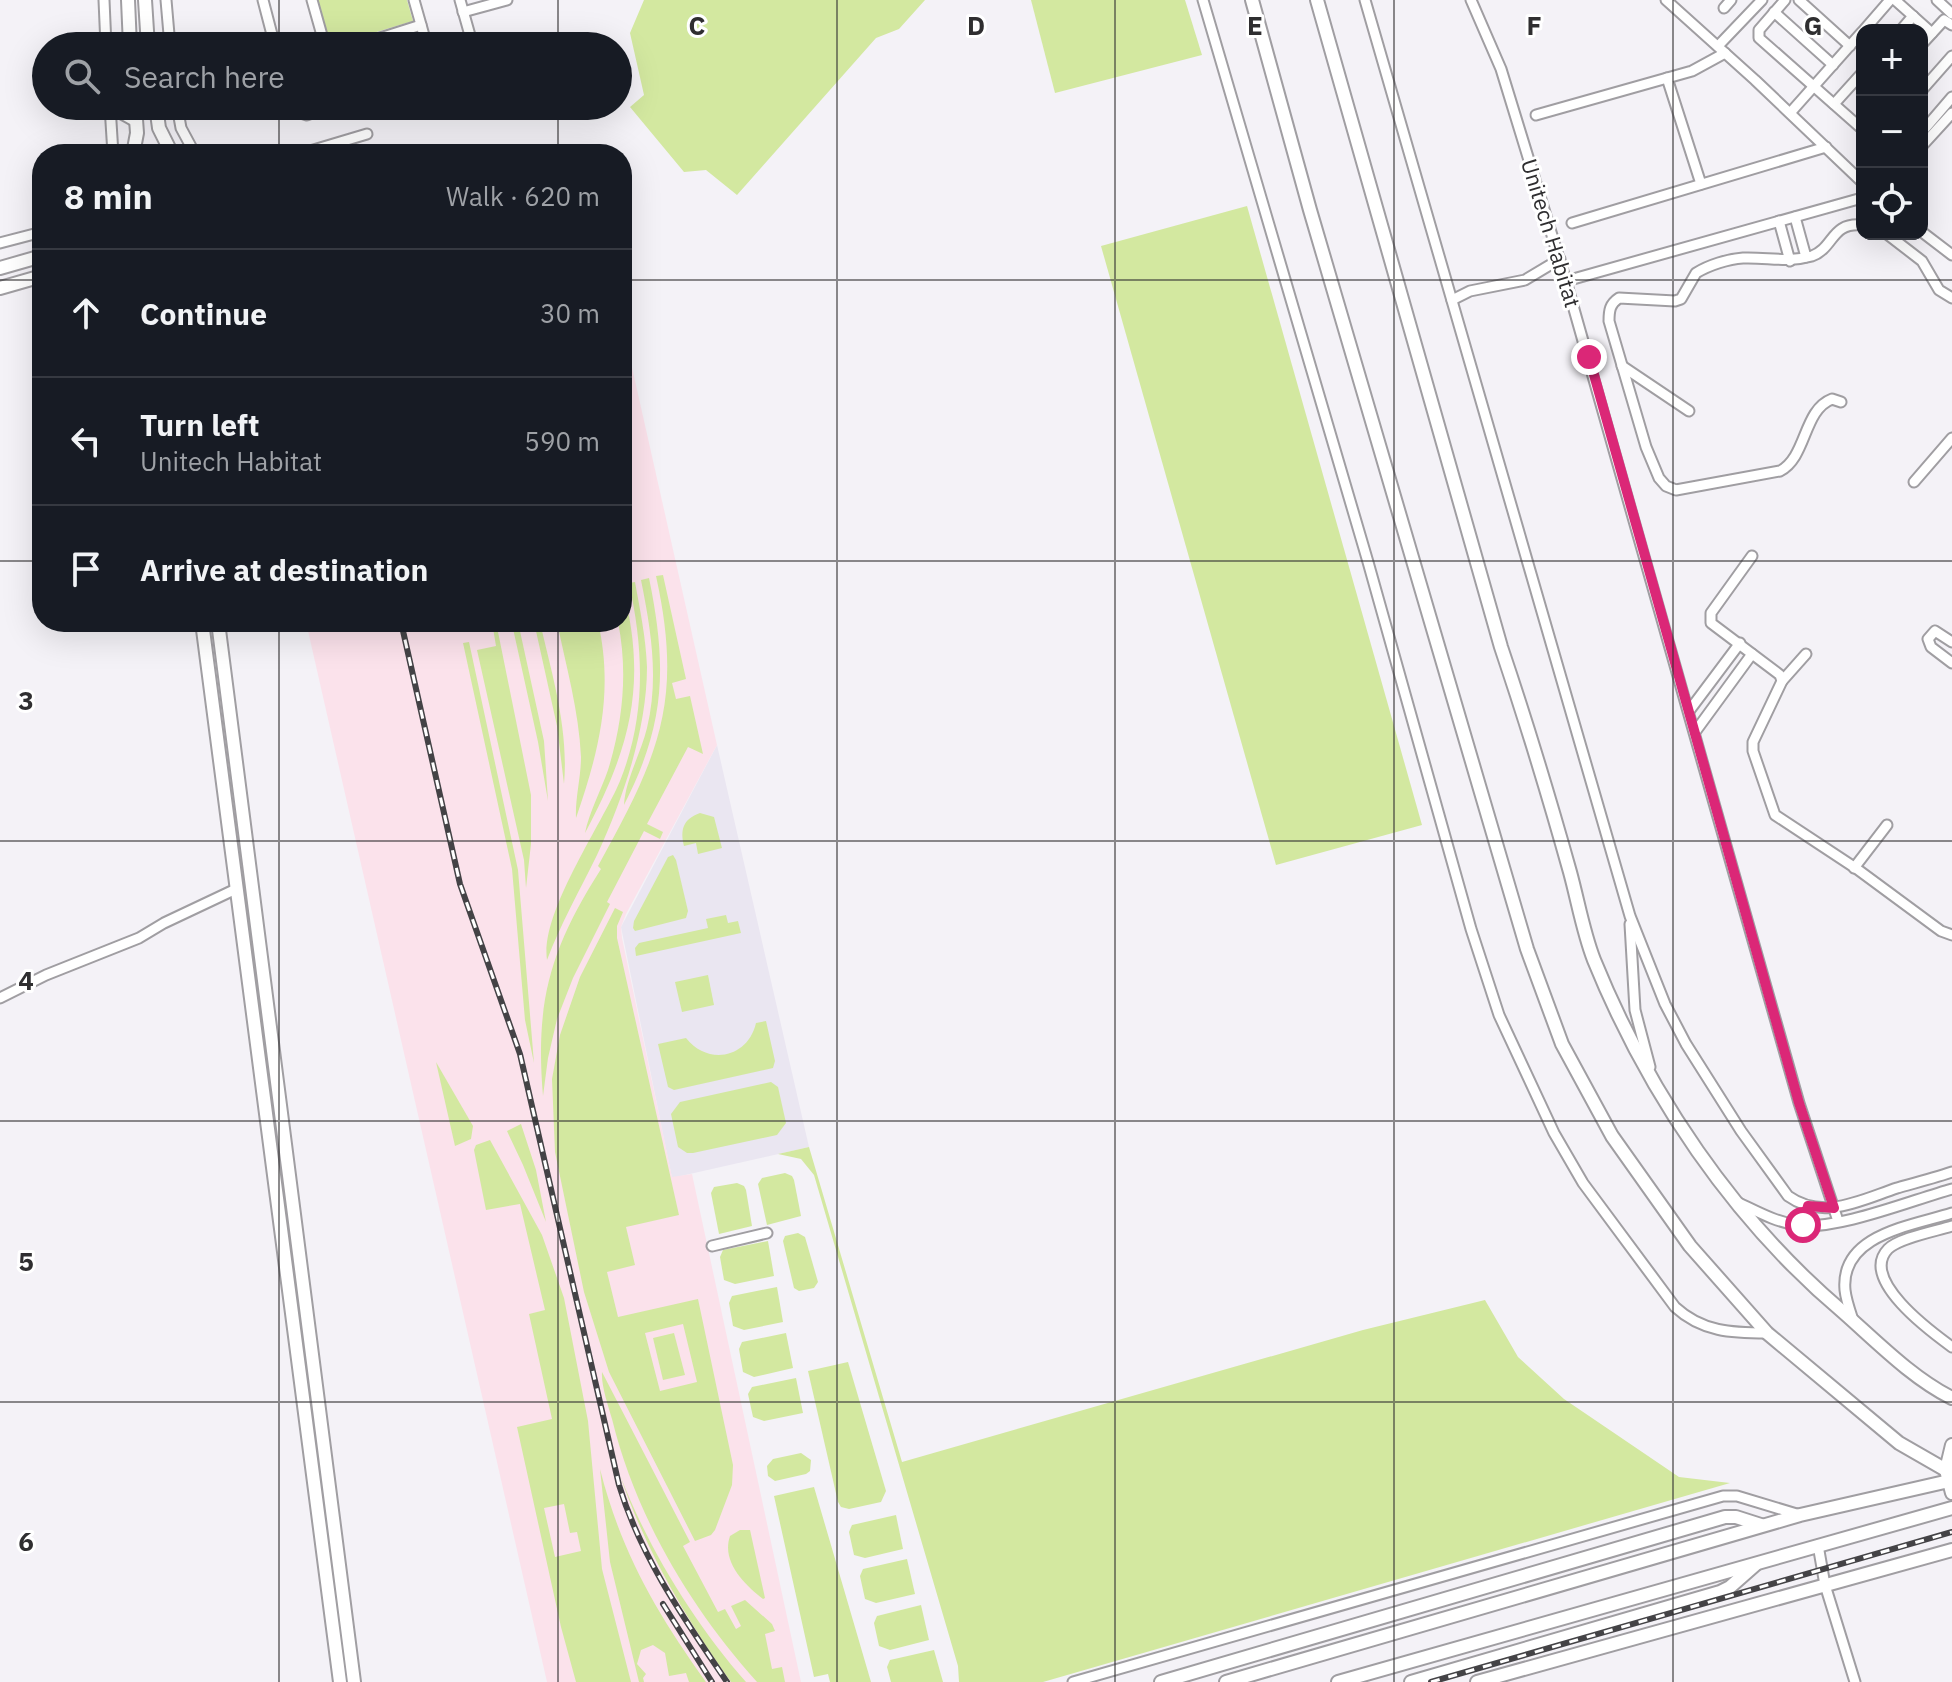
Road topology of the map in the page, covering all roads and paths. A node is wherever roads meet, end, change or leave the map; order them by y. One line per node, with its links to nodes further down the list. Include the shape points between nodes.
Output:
1 (104, 0): 29 (street)
2 (128, 0): 30 (street)
3 (145, 0): 31 (street)
4 (166, 0): 32 (street)
5 (263, 0): 33 (street)
6 (312, 0): 34 (street)
7 (414, 0): 27 (street)
8 (460, 0): 21 (street)
9 (507, 0): 21 (street)
10 (1203, 0): 127 (street, via 1471,929 1504,1027 1548,1123 1583,1183 1675,1307 1715,1330)
11 (1252, 0): 127 (street, via 1527,949 1562,1044 1612,1136 1690,1246)
12 (1317, 0): 113 (street, via 1593,957 1636,1053)
13 (1365, 0): 90 (street)
14 (1471, 0): 83 (street, Unitech Habitat, via 1501,69)
15 (1666, 0): 42 (street)
16 (1762, 0): 42 (street)
17 (1785, 0): 22 (street)
18 (1799, 0): 41 (street)
19 (1892, 0): 24 (street); 25 (street)
20 (1937, 0): 23 (street)
21 (463, 12): 37 (street)
22 (1774, 12): 44 (street); 48 (street, via 1759,38)
23 (1952, 14)
24 (1913, 16): 26 (street); 38 (street)
25 (1870, 24)
26 (1906, 24)
27 (421, 25): 35 (street); 36 (street)
28 (1952, 25): 38 (street, via 1945,19)
29 (105, 32)
30 (129, 32)
31 (147, 32)
32 (169, 32)
33 (271, 32)
34 (321, 32)
35 (399, 32)
36 (423, 32)
37 (469, 32)
38 (1932, 33): 39 (street)
39 (1928, 37)
40 (1856, 39): 41 (street)
41 (1850, 46): 44 (street)
42 (1722, 50): 45 (street, via 1692,71); 51 (street)
43 (1952, 56): 47 (street)
44 (1833, 65): 48 (street)
45 (1667, 78): 53 (street); 70 (street)
46 (1856, 80): 50 (street)
47 (1928, 83)
48 (1814, 86): 50 (street); 51 (street)
49 (1952, 97): 60 (street)
50 (1834, 104): 54 (street)
51 (1790, 113): 68 (street)
52 (1952, 113): 62 (street)
53 (1536, 115)
54 (1856, 119)
55 (111, 120): 63 (street)
56 (133, 120): 59 (street)
57 (158, 120): 65 (street)
58 (180, 120): 66 (street)
59 (136, 122): 64 (street)
60 (1928, 125)
61 (367, 134): 67 (street)
62 (1928, 139)
63 (112, 144)
64 (135, 144)
65 (167, 144)
66 (190, 144)
67 (334, 144)
68 (1826, 147): 69 (street); 70 (street)
69 (1856, 176)
70 (1701, 184): 74 (street)
71 (1856, 200): 72 (street)
72 (1795, 217): 73 (street); 81 (street)
73 (1779, 221): 84 (street); 87 (street)
74 (1572, 223)
75 (1856, 225): 81 (street, via 1846,225 1816,255)
76 (32, 235): 79 (street)
77 (1928, 237): 80 (street)
78 (1895, 240): 89 (street, via 1922,261 1939,290)
79 (0, 243)
80 (1952, 255)
81 (1806, 257): 84 (street)
82 (32, 259): 85 (street)
83 (1560, 259): 87 (street, Unitech Habitat); 90 (street, via 1525,280)
84 (1790, 261): 91 (street, via 1739,258 1696,273 1675,301 1619,298 1609,321)
85 (0, 268)
86 (32, 279): 88 (street)
87 (1566, 281): 105 (street, Unitech Habitat)
88 (0, 288)
89 (1952, 298)
90 (1452, 300): 110 (street)
91 (1622, 366): 92 (street, via 1659,478 1676,490 1780,471 1791,463 1820,406 1832,399); 93 (street)
92 (1841, 402)
93 (1689, 411)
94 (1952, 438): 95 (street)
95 (1914, 482)
96 (1752, 556): 100 (street, via 1710,618)
97 (203, 632): 109 (street)
98 (219, 632): 140 (street)
99 (1952, 642): 103 (street, via 1935,631 1928,639)
100 (1740, 643): 101 (street); 105 (street)
101 (1752, 654): 104 (street); 106 (street)
102 (1806, 654): 104 (street)
103 (1952, 663)
104 (1782, 681): 108 (street, via 1753,742 1772,808)
105 (1689, 711): 106 (street, Unitech Habitat)
106 (1695, 732): 119 (street, Unitech Habitat)
107 (1887, 825): 108 (street)
108 (1854, 868): 111 (street)
109 (236, 889): 112 (street); 139 (street)
110 (1630, 916): 113 (street, via 1635,1010); 118 (street, via 1686,1044 1788,1196)
111 (1952, 935)
112 (0, 998)
113 (1654, 1080): 117 (street)
114 (1952, 1172): 115 (street)
115 (1899, 1188): 116 (street); 119 (street)
116 (1950, 1189): 121 (street)
117 (1736, 1201): 122 (street, via 1776,1220); 126 (street, via 1817,1291)
118 (1808, 1206): 119 (street); 122 (street)
119 (1834, 1208): 121 (street, Unitech Habitat)
120 (1947, 1215): 123 (street); 126 (street, via 1876,1237 1861,1247 1846,1272)
121 (1838, 1221): 122 (street)
122 (1803, 1225)
123 (1950, 1227): 128 (street, via 1894,1244 1880,1266 1893,1293)
124 (767, 1233): 125 (street)
125 (712, 1246)
126 (1853, 1321): 129 (street)
127 (1767, 1333): 131 (street)
128 (1952, 1347)
129 (1952, 1398)
130 (1952, 1445): 131 (street)
131 (1949, 1481): 133 (street)
132 (1952, 1508): 135 (street)
133 (1800, 1515): 134 (street); 141 (street, via 1723,1496)
134 (1762, 1526): 142 (street, via 1725,1517); 143 (street)
135 (1818, 1545): 137 (street); 138 (street)
136 (1952, 1550): 138 (street)
137 (1758, 1563): 144 (street); 145 (street, via 1720,1592)
138 (1825, 1585): 146 (street); 147 (street)
139 (340, 1682)
140 (354, 1682)
141 (1073, 1682)
142 (1161, 1682)
143 (1226, 1682)
144 (1338, 1682)
145 (1411, 1682)
146 (1477, 1682)
147 (1855, 1682)

